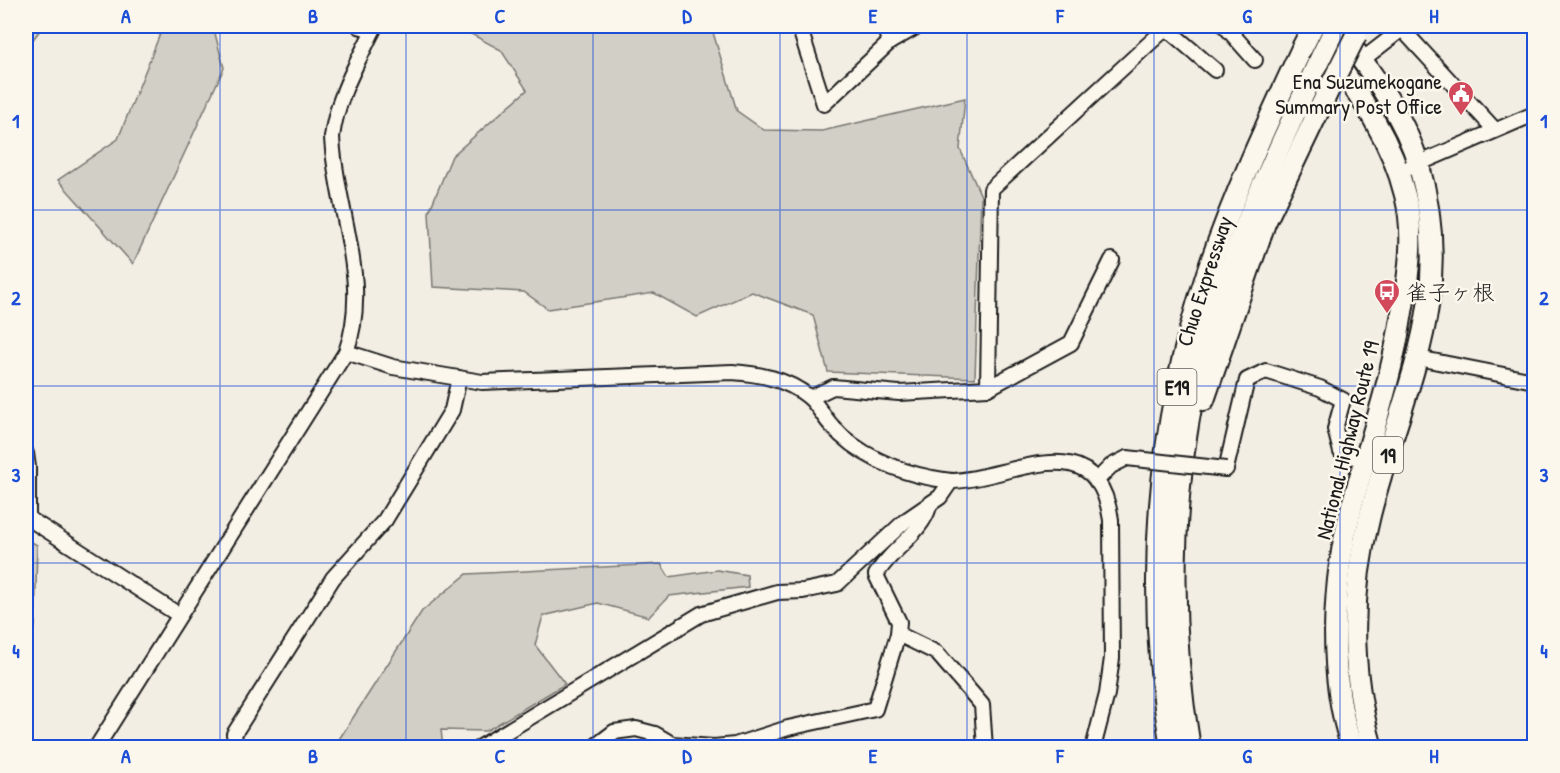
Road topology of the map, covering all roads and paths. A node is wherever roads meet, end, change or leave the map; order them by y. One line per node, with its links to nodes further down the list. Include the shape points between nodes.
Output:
1 (358, 26): 9 (street)
2 (799, 26): 11 (street, via 824,104)
3 (883, 26): 11 (street)
4 (918, 26): 11 (street)
5 (1225, 26): 12 (street)
6 (1312, 26): 18 (highway, National Highway Route 19 / 19, via 1371,111); 32 (highway, Chuo Expressway / E19, bridge, via 1245,175 1193,321 1168,434)
7 (1336, 26): 13 (highway, National Highway Route 19 / 19); 26 (highway, Chuo Expressway / E19, bridge, via 1232,261 1210,324)
8 (1168, 27): 14 (street); 24 (street, via 991,189)
9 (374, 28): 20 (street, via 341,97 332,136 357,302)
10 (1359, 30): 26 (highway, bridge, via 1265,223 1209,387)
11 (890, 42)
12 (1255, 60)
13 (1362, 60): 16 (street, via 1402,28); 17 (highway, National Highway Route 19 / 19, via 1384,93)
14 (1215, 70)
15 (1534, 114): 16 (street)
16 (1496, 130): 17 (street)
17 (1418, 164): 18 (street); 21 (highway, National Highway Route 19 / 19, via 1429,214 1432,272)
18 (1399, 172): 28 (highway, National Highway Route 19 / 19, via 1411,246 1407,282 1387,391)
19 (1113, 260): 24 (street, via 1071,343)
20 (346, 352): 22 (street, via 393,367); 33 (street)
21 (1418, 358): 23 (street); 45 (highway, National Highway Route 19 / 19, via 1370,515 1355,605 1359,693)
22 (459, 378): 25 (street, via 508,382 732,372 764,375); 36 (street, via 452,410 385,520 333,578 234,734)
23 (1534, 381)
24 (988, 388): 25 (street, via 899,393 833,387)
25 (810, 398): 29 (street, via 832,428 858,447 907,473)
26 (1187, 436): 43 (highway, Chuo Expressway / E19, via 1176,540 1176,625)
27 (26, 453): 33 (street, via 28,518)
28 (1365, 461): 30 (street, bridge, via 1341,452 1335,429 1343,400 1320,388 1266,371 1247,380 1226,469 1127,458 1111,466); 44 (highway, National Highway Route 19 / 19, via 1351,507 1336,614 1337,661)
29 (951, 481): 30 (street, via 1052,461 1079,467); 31 (street)
30 (1096, 481): 40 (street, via 1106,497 1111,519 1112,639 1107,694)
31 (929, 507): 34 (street, via 926,519 883,562 876,575 899,622); 37 (street, via 905,521 837,584 777,592 701,614)
32 (1157, 561): 41 (highway, via 1145,609); 42 (highway, Chuo Expressway / E19, via 1158,631)
33 (179, 615): 35 (street)
34 (898, 634): 38 (street, via 874,709 788,728 735,745 672,744 636,729 614,732); 39 (street, via 938,653 982,705)
35 (96, 747)
36 (236, 747)
37 (479, 747)
38 (593, 747)
39 (985, 747)
40 (1093, 747)
41 (1160, 747)
42 (1171, 747)
43 (1190, 747)
44 (1352, 747)
45 (1372, 747)

